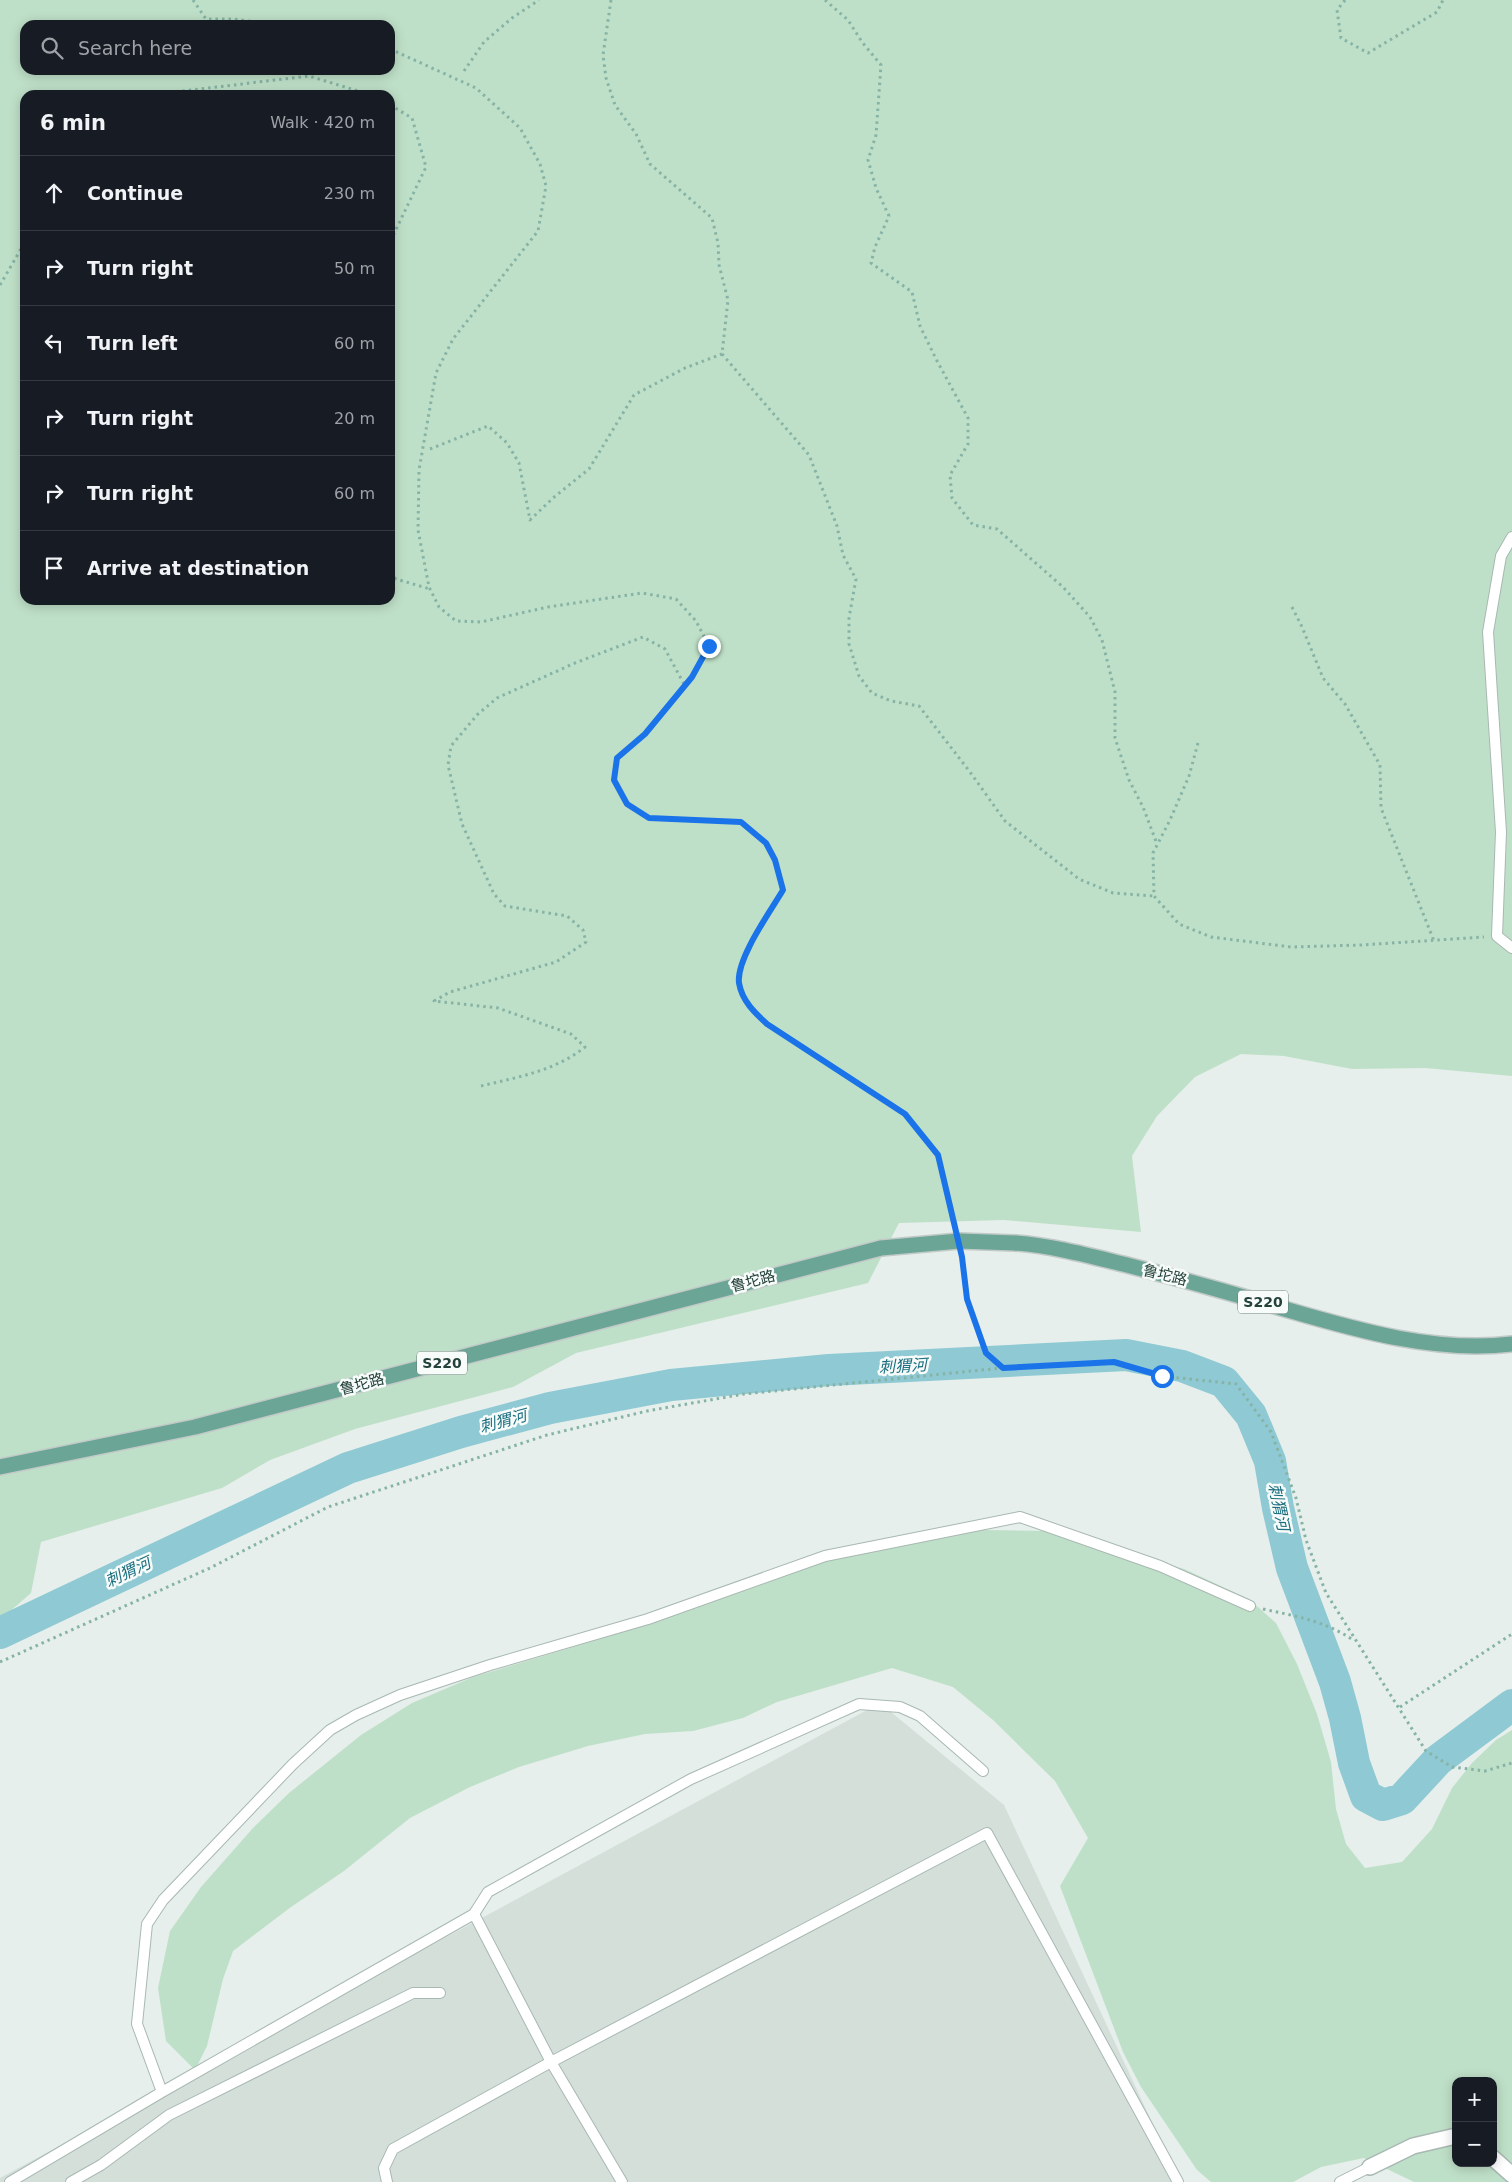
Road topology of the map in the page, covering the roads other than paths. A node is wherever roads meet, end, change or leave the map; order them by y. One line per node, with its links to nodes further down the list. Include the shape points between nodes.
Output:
1 (1512, 537): 2 (lane, via 1501,556 1488,632 1501,832 1497,936)
2 (1512, 948)
3 (1512, 1344): 4 (main road, 鲁坨路 / S220, bridge, via 1443,1344 1355,1330 1196,1282 1076,1252 1016,1243 959,1241 880,1248 196,1427)
4 (0, 1467)
5 (1250, 1606): 10 (lane, via 1160,1566 1020,1517 825,1556 648,1619 400,1695 339,1725 315,1744 163,1900 148,1924 137,2024)
6 (983, 1771): 7 (lane, via 920,1716 900,1707 859,1704 691,1779 488,1892)
7 (474, 1914): 9 (lane); 10 (lane)
8 (440, 1993): 16 (lane, via 413,1993 404,1997 169,2115)
9 (551, 2062): 17 (lane, via 393,2149 384,2168); 18 (lane); 19 (lane, via 987,1833)
10 (162, 2092): 15 (lane)
11 (1452, 2137): 13 (street, via 1413,2146)
12 (1497, 2162): 14 (street)
13 (1370, 2167): 20 (lane)
14 (1512, 2175)
15 (10, 2182)
16 (71, 2182)
17 (387, 2182)
18 (622, 2182)
19 (1178, 2182)
20 (1340, 2182)

